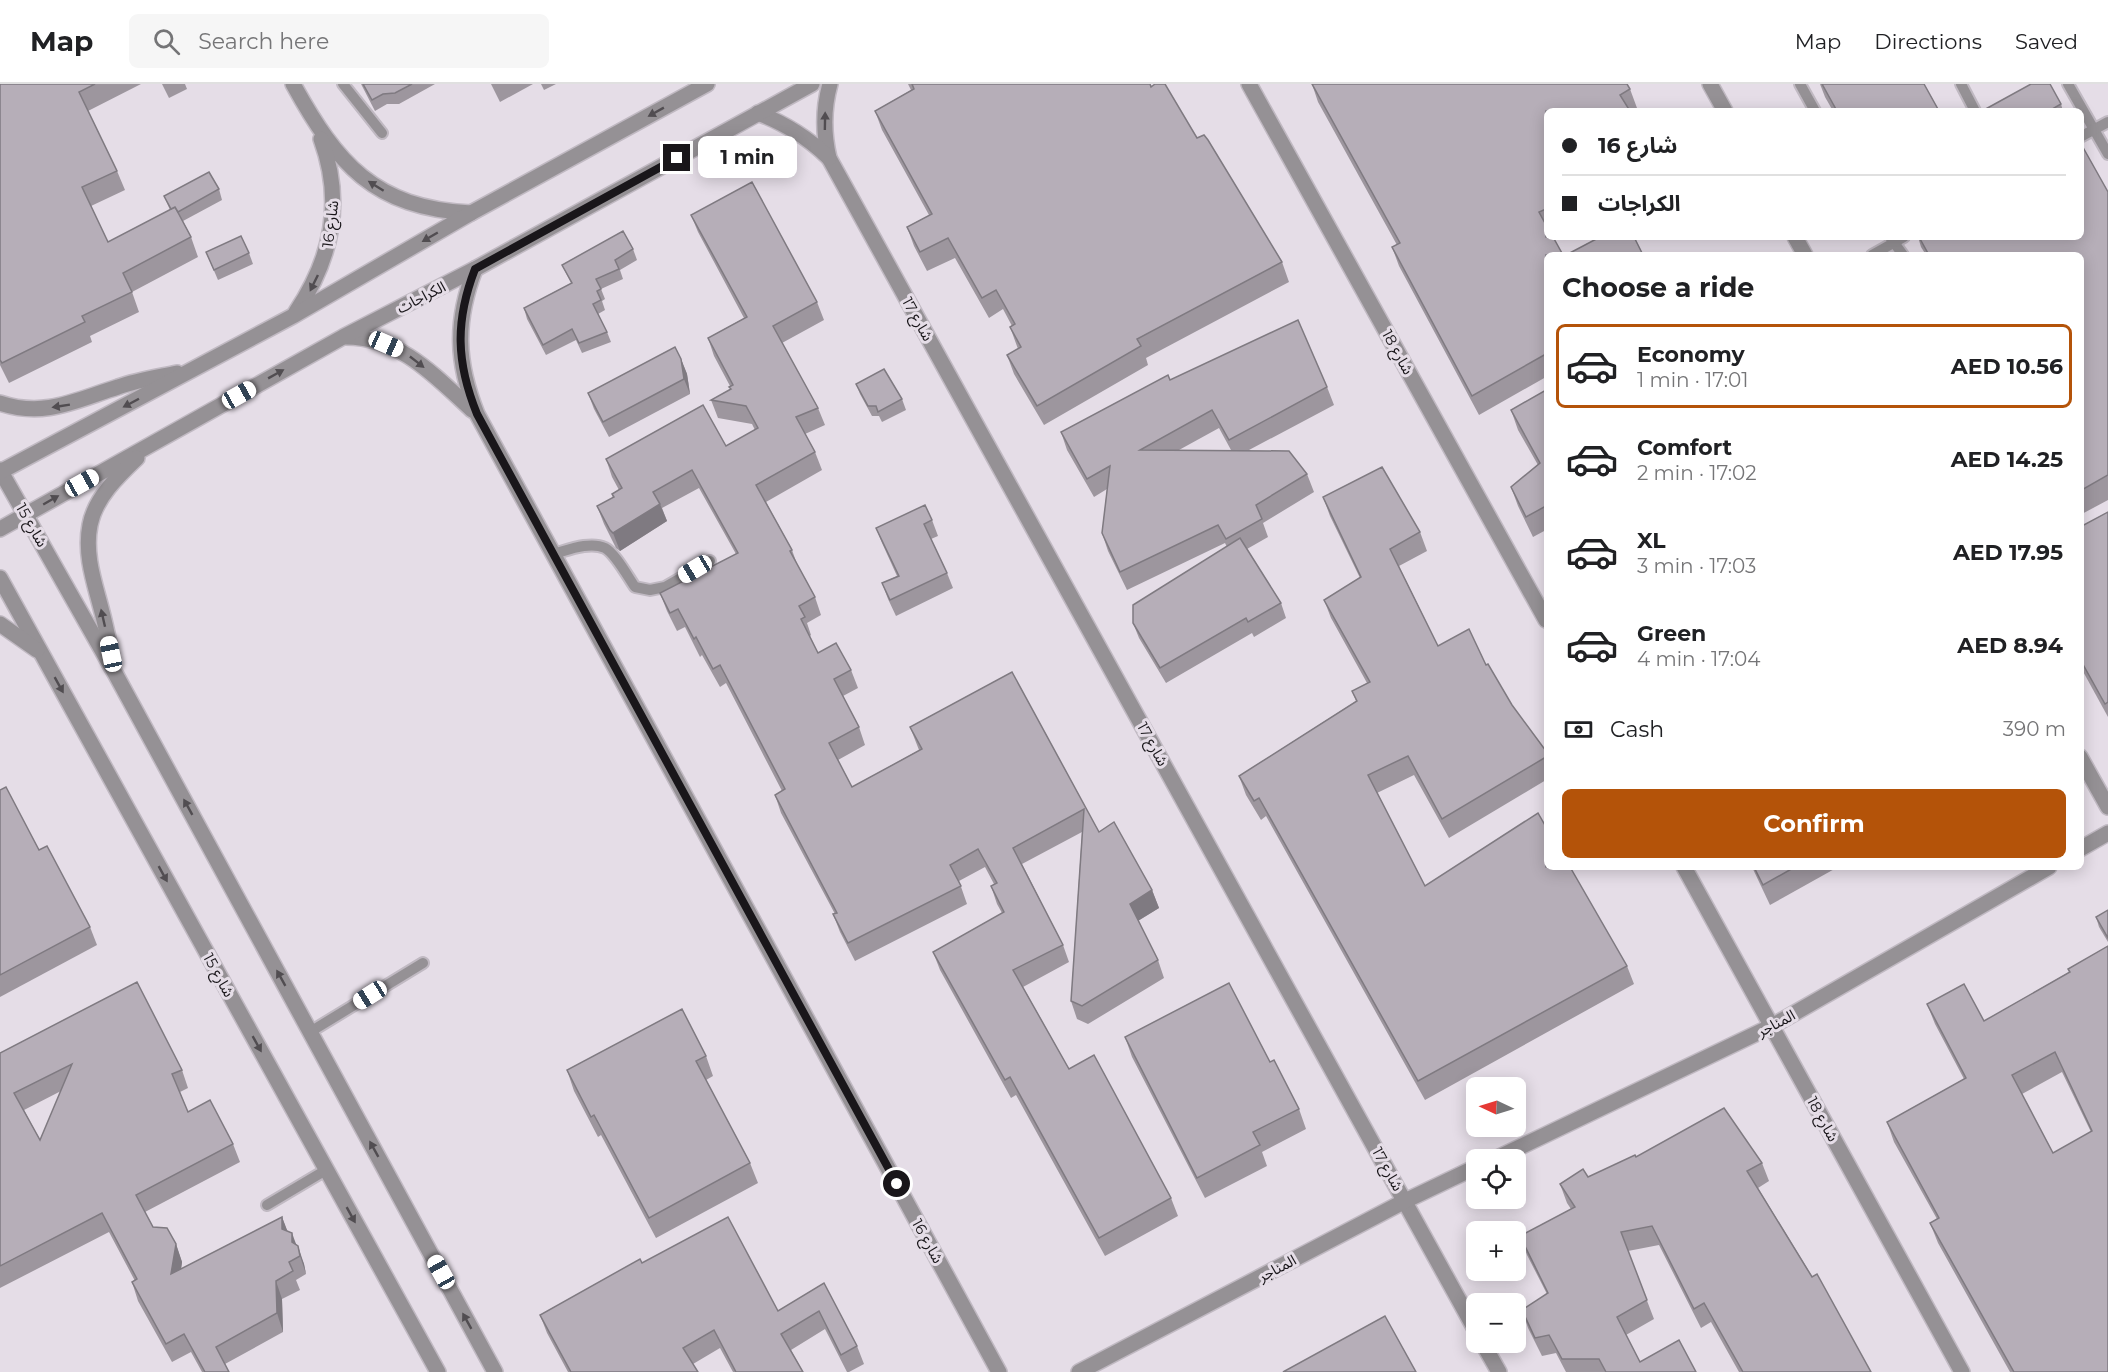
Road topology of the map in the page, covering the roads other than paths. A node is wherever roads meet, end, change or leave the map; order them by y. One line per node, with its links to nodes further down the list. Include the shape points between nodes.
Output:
1 (293, 84): 18 (street, شارع 16)
2 (343, 84): 20 (lane)
3 (707, 84): 24 (street, one-way to 24)
4 (812, 84): 16 (street, الكراجات)
5 (830, 84): 23 (street, شارع 17, one-way to 5, via 824,113)
6 (1250, 84): 40 (street, شارع 18)
7 (1710, 84): 11 (street)
8 (1800, 84): 12 (lane)
9 (1961, 84): 13 (lane)
10 (2068, 84): 14 (lane)
11 (1723, 108)
12 (1813, 108)
13 (1973, 108)
14 (2082, 108)
15 (2084, 112): 19 (lane)
16 (758, 113): 23 (street, شارع 17, via 800,132); 27 (street, الكراجات)
17 (2108, 122): 19 (lane)
18 (316, 125): 24 (street, شارع 16, one-way to 18, via 418,206 370,183 349,166); 28 (street, شارع 16, one-way to 28, via 332,179 332,224 325,257 312,288)
19 (2094, 129): 21 (lane); 22 (lane)
20 (382, 133)
21 (2084, 135)
22 (2108, 154)
23 (829, 158): 56 (street, شارع 17)
24 (471, 213): 28 (street, one-way to 28)
25 (1892, 240): 26 (lane)
26 (1876, 252)
27 (475, 269): 29 (street, الكراجات); 32 (street, شارع 16, via 460,331 463,374)
28 (293, 316): 30 (street)
29 (343, 337): 32 (street, شارع 16, one-way to 32, via 372,339 399,349); 33 (street, الكراجات, one-way to 29)
30 (198, 368): 31 (street, one-way to 31, via 120,386 67,405 26,408); 34 (street, one-way to 34)
31 (0, 403)
32 (477, 414): 37 (street, شارع 16)
33 (156, 440): 35 (street, الكراجات, one-way to 33); 43 (street, شارع 15, one-way to 33, via 92,575 90,524 99,502 117,477)
34 (0, 471): 35 (street, شارع 15)
35 (26, 515): 36 (street, الكراجات); 43 (street, شارع 15)
36 (0, 529)
37 (553, 554): 38 (lane, via 588,546 606,548 635,587 650,590 665,587); 62 (street, شارع 16)
38 (710, 561)
39 (0, 578): 42 (street, شارع 15)
40 (1544, 616)
41 (0, 624): 42 (street)
42 (41, 653): 54 (street, شارع 15, one-way to 54)
43 (116, 675): 52 (street, شارع 15, one-way to 43)
44 (2084, 764): 45 (street)
45 (2108, 807)
46 (2108, 833): 47 (street)
47 (2084, 847)
48 (1686, 870): 51 (street, شارع 18)
49 (2044, 870): 51 (street, المناجر)
50 (423, 963): 52 (lane)
51 (1772, 1026): 53 (street, المناجر); 65 (street, شارع 18)
52 (310, 1032): 61 (street, شارع 15, one-way to 52)
53 (1516, 1149)
54 (326, 1170): 57 (lane); 60 (street, شارع 15, one-way to 60)
55 (1466, 1172): 56 (street, المناجر)
56 (1405, 1201): 58 (street, شارع 17); 63 (street, المناجر)
57 (267, 1205)
58 (1466, 1313)
59 (1488, 1353): 64 (street)
60 (438, 1372)
61 (495, 1372)
62 (999, 1372)
63 (1080, 1372)
64 (1499, 1372)
65 (1962, 1372)

